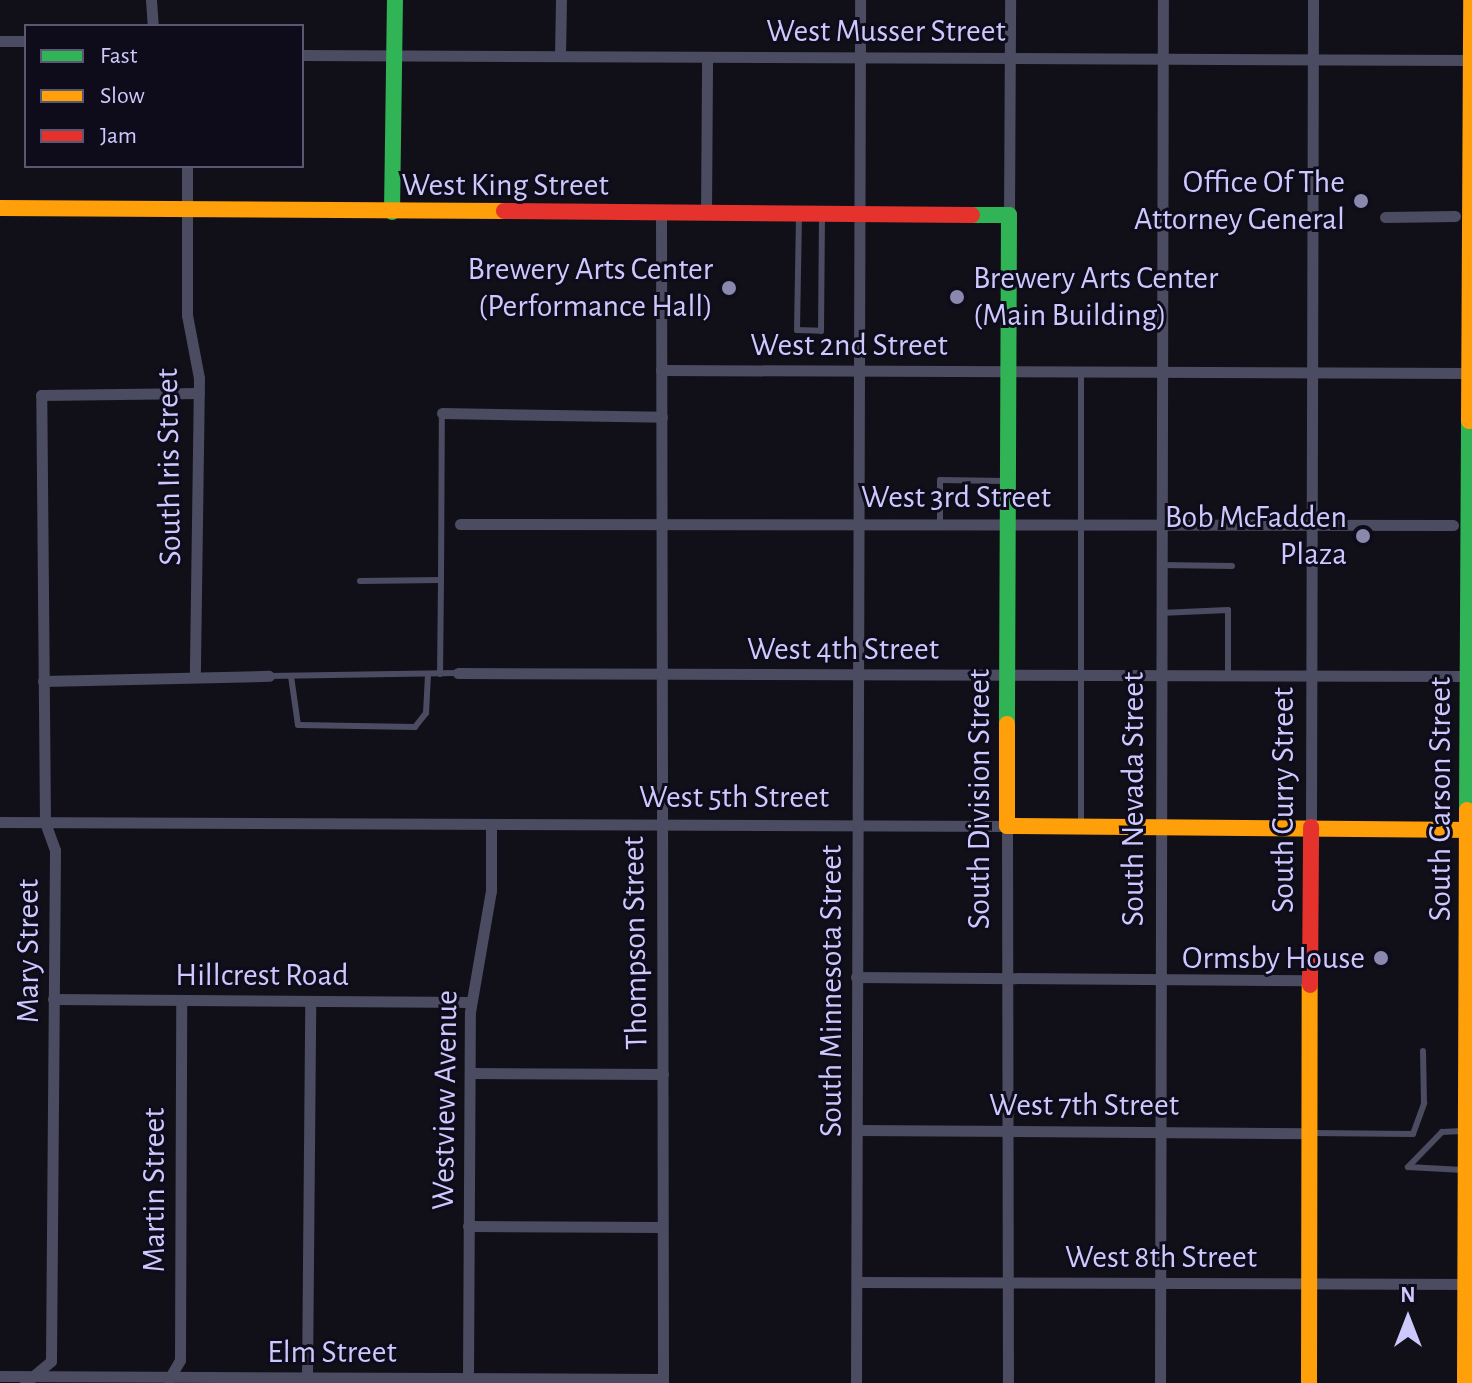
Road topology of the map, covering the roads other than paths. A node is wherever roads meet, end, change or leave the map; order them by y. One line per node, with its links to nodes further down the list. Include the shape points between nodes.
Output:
1 (151, 0): 9 (street)
2 (395, 0): 13 (street)
3 (561, 0): 14 (street)
4 (860, 0): 16 (street, South Minnesota Street)
5 (1010, 0): 17 (street)
6 (1163, 0): 18 (street, South Nevada Street)
7 (1313, 0): 19 (street, South Curry Street)
8 (1471, 0): 20 (street, South Carson Street)
9 (153, 24)
10 (0, 41): 11 (street)
11 (24, 41)
12 (304, 55): 13 (street, West Musser Street)
13 (395, 56): 14 (street, West Musser Street); 24 (street)
14 (560, 56): 15 (street, West Musser Street)
15 (707, 57): 16 (street, West Musser Street); 26 (street)
16 (860, 57): 17 (street, West Musser Street); 29 (street, South Minnesota Street)
17 (1010, 58): 18 (street, West Musser Street); 30 (street)
18 (1163, 59): 19 (street, West Musser Street); 37 (street, South Nevada Street)
19 (1313, 59): 20 (street, West Musser Street); 38 (street, South Curry Street)
20 (1471, 60): 31 (street, South Carson Street)
21 (187, 168): 23 (street, South Iris Street)
22 (0, 208): 23 (street, West King Street)
23 (187, 210): 24 (street, West King Street); 40 (street, South Iris Street, via 187,315)
24 (392, 212): 25 (street, West King Street)
25 (661, 214): 26 (street, West King Street); 33 (street, Thompson Street)
26 (706, 214): 27 (street, West King Street)
27 (799, 214): 28 (street, West King Street); 28 (lane, via 797,330 821,331)
28 (822, 214): 29 (street, West King Street)
29 (859, 214): 30 (street, West King Street); 34 (street, South Minnesota Street)
30 (1009, 215): 35 (street, South Division Street)
31 (1462, 216): 32 (street); 39 (street, South Carson Street)
32 (1385, 217)
33 (661, 370): 34 (street, West 2nd Street); 42 (street, Thompson Street)
34 (857, 370): 35 (street, West 2nd Street); 51 (street, South Minnesota Street)
35 (1009, 372): 36 (street, West 2nd Street); 43 (street, South Division Street)
36 (1081, 372): 37 (street, West 2nd Street); 46 (lane)
37 (1161, 372): 38 (street, West 2nd Street); 47 (street, South Nevada Street)
38 (1312, 373): 39 (street, West 2nd Street); 48 (street, South Curry Street)
39 (1469, 373): 70 (street, South Carson Street)
40 (199, 393): 71 (street, South Iris Street); 72 (street, Mary Street, via 41,395)
41 (442, 413): 42 (street); 55 (lane)
42 (662, 417): 50 (street, Thompson Street)
43 (1009, 481): 44 (lane, via 940,480); 45 (street, South Division Street)
44 (940, 523): 45 (street, West 3rd Street); 51 (street, West 3rd Street)
45 (1009, 523): 46 (street, West 3rd Street); 63 (street, South Division Street)
46 (1082, 523): 47 (street, West 3rd Street); 66 (lane)
47 (1160, 523): 48 (street, West 3rd Street); 53 (street, South Nevada Street)
48 (1311, 523): 52 (street, West 3rd Street); 69 (street, South Curry Street)
49 (460, 524): 50 (street, West 3rd Street)
50 (663, 524): 51 (street, West 3rd Street); 61 (street, Thompson Street)
51 (858, 524): 62 (street, South Minnesota Street)
52 (1453, 525)
53 (1160, 565): 54 (lane); 57 (street, South Nevada Street)
54 (1232, 566)
55 (441, 580): 56 (lane); 60 (lane)
56 (360, 581)
57 (1160, 613): 67 (street, South Nevada Street); 68 (lane, via 1228,610)
58 (458, 673): 60 (lane); 61 (street, West 4th Street)
59 (428, 674): 60 (lane); 65 (lane); 65 (lane, via 426,713 415,727 298,725)
60 (440, 674)
61 (661, 674): 62 (street, West 4th Street); 76 (street, Thompson Street)
62 (857, 674): 63 (street, West 4th Street); 77 (street, South Minnesota Street)
63 (1008, 675): 66 (street, West 4th Street); 78 (street, South Division Street)
64 (269, 676): 65 (lane); 71 (street)
65 (291, 676)
66 (1082, 676): 67 (street, West 4th Street); 79 (lane)
67 (1160, 676): 68 (street, West 4th Street); 80 (street, South Nevada Street)
68 (1229, 676): 69 (street, West 4th Street)
69 (1310, 676): 70 (street, West 4th Street); 81 (street, South Curry Street)
70 (1468, 676): 82 (street, South Carson Street)
71 (195, 677): 72 (street)
72 (43, 681): 74 (street, Mary Street)
73 (0, 822): 74 (street, West 5th Street)
74 (45, 822): 75 (street, West 5th Street); 89 (street, Mary Street, via 55,850)
75 (491, 824): 76 (street, West 5th Street); 92 (street, Westview Avenue, via 491,891)
76 (660, 825): 77 (street, West 5th Street); 95 (street, Thompson Street)
77 (856, 826): 78 (street, West 5th Street); 84 (street, South Minnesota Street)
78 (1007, 826): 79 (street, West 5th Street); 85 (street, South Division Street)
79 (1081, 826): 80 (street, West 5th Street)
80 (1158, 826): 81 (street, West 5th Street); 86 (street, South Nevada Street)
81 (1311, 827): 82 (street, West 5th Street); 88 (street, South Curry Street)
82 (1470, 830): 83 (street, South Carson Street)
83 (1470, 878): 87 (street, South Carson Street)
84 (856, 977): 85 (street); 96 (street, South Minnesota Street)
85 (1007, 978): 86 (street); 97 (street, South Division Street)
86 (1159, 979): 88 (street); 99 (street, South Nevada Street)
87 (1470, 979): 98 (street, South Carson Street)
88 (1311, 980): 100 (street, South Curry Street)
89 (53, 999): 90 (street, Hillcrest Road); 112 (street, Mary Street, via 51,1361)
90 (181, 1000): 91 (street, Hillcrest Road); 113 (street, Martin Street, via 180,1360)
91 (310, 1001): 92 (street, Hillcrest Road); 110 (street)
92 (471, 1002): 94 (street, Westview Avenue)
93 (1423, 1051): 100 (lane, via 1424,1103 1413,1134)
94 (470, 1073): 95 (street); 102 (street, Westview Avenue)
95 (663, 1074): 103 (street, Thompson Street)
96 (857, 1130): 97 (street, West 7th Street); 104 (street, South Minnesota Street)
97 (1009, 1131): 99 (street, West 7th Street); 105 (street, South Division Street)
98 (1469, 1131): 101 (street, South Carson Street); 101 (lane, via 1442,1132 1408,1167)
99 (1161, 1132): 100 (street, West 7th Street); 106 (street, South Nevada Street)
100 (1311, 1133): 107 (street, South Curry Street)
101 (1466, 1170): 108 (street, South Carson Street)
102 (468, 1226): 103 (street); 111 (street, Westview Avenue)
103 (661, 1227): 114 (street, Thompson Street)
104 (857, 1282): 105 (street, West 8th Street); 115 (street, South Minnesota Street)
105 (1009, 1283): 106 (street, West 8th Street); 116 (street, South Division Street)
106 (1161, 1283): 107 (street, West 8th Street); 117 (street, South Nevada Street)
107 (1310, 1284): 108 (street, West 8th Street); 118 (street, South Curry Street)
108 (1469, 1284): 119 (street, South Carson Street)
109 (0, 1376): 112 (street, Elm Street)
110 (307, 1377): 111 (street, Elm Street); 113 (street, Elm Street)
111 (468, 1378): 114 (street, Elm Street)
112 (30, 1380): 113 (street, Elm Street)
113 (168, 1380)
114 (663, 1381)
115 (856, 1383)
116 (1008, 1383)
117 (1160, 1383)
118 (1309, 1383)
119 (1465, 1383)

